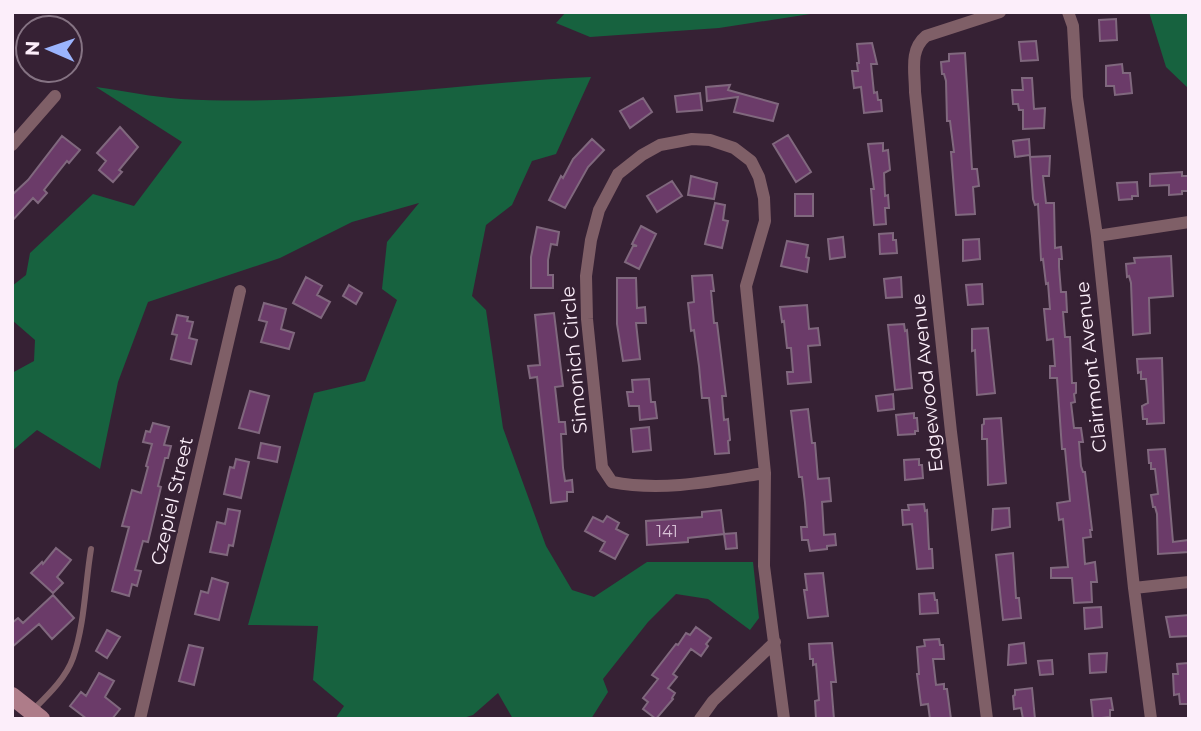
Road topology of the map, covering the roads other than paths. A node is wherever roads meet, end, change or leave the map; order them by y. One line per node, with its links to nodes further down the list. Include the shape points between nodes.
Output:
1 (1000, 12): 18 (street, Edgewood Avenue, via 926,36 914,52 951,432)
2 (1068, 12): 6 (street, Clairmont Avenue)
3 (55, 96): 4 (street)
4 (12, 145)
5 (1189, 222): 6 (street)
6 (1097, 236): 11 (street, Clairmont Avenue)
7 (240, 291): 15 (street, Czepiel Street)
8 (765, 473): 8 (street, Simonich Circle, via 696,484 638,486 612,482 602,467 587,319 590,240 618,174 660,145 710,140 734,148 751,161 759,177 765,221 746,286); 12 (street, Simonich Circle, via 764,566)
9 (91, 549): 14 (lane, via 73,659)
10 (1189, 582): 11 (street)
11 (1134, 588): 19 (street, Clairmont Avenue)
12 (775, 642): 16 (street); 17 (street, Simonich Circle)
13 (12, 696): 14 (main road)
14 (37, 715)
15 (140, 719)
16 (700, 719)
17 (784, 719)
18 (987, 719)
19 (1151, 719)

